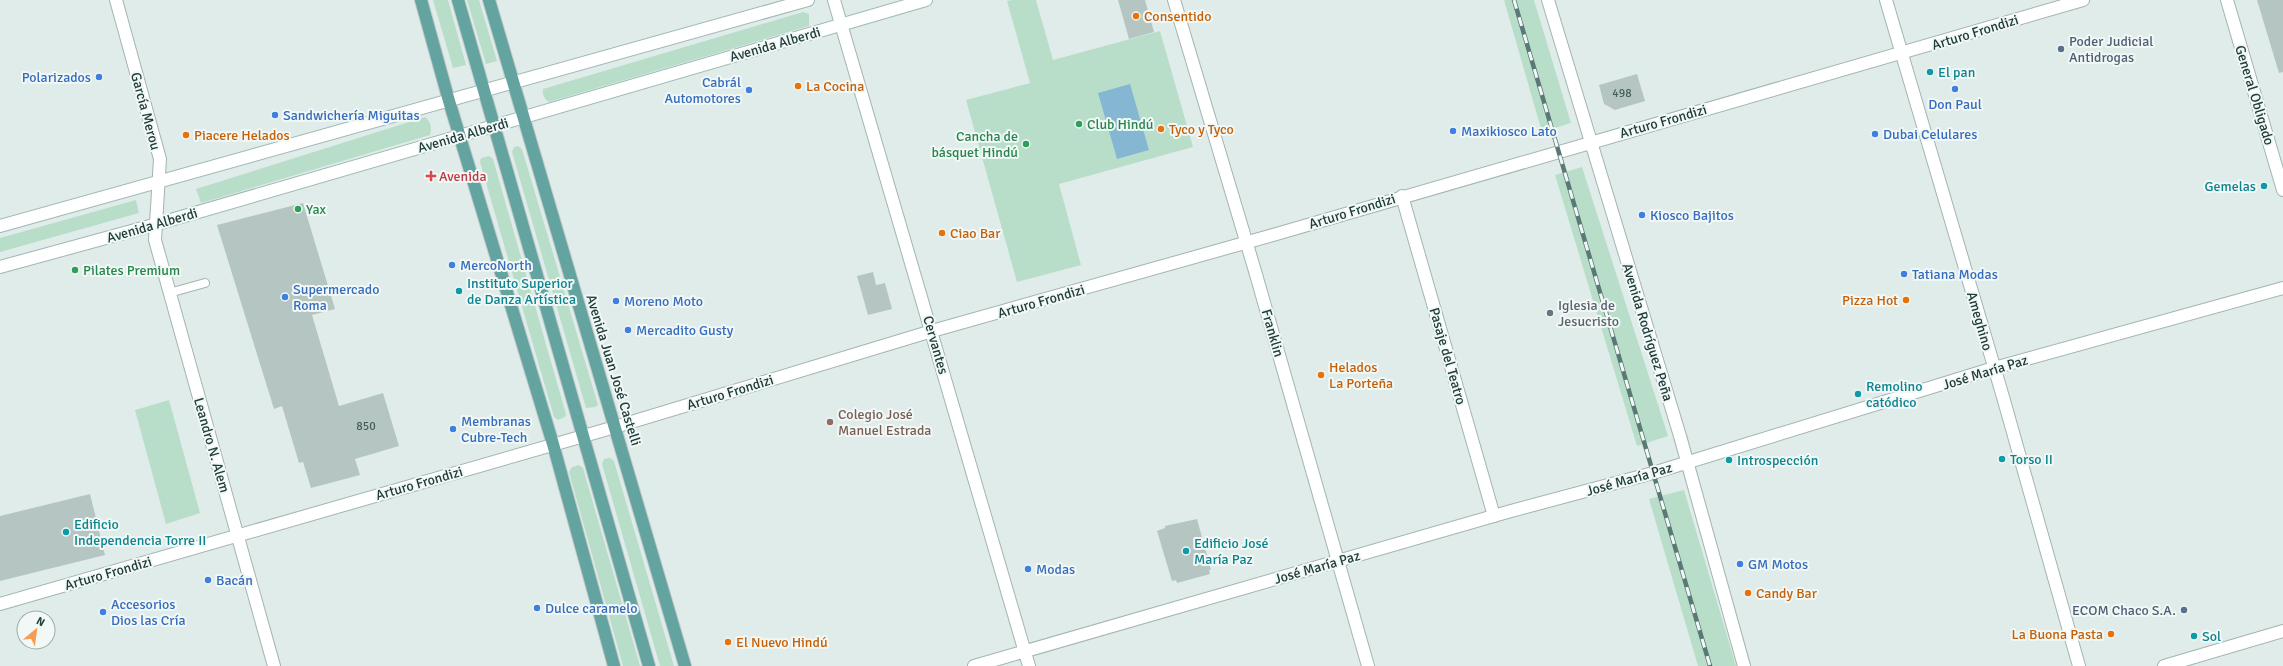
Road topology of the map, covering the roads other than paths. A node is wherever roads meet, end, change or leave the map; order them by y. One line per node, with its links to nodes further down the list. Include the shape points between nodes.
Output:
1 (116, 0): 22 (street, García Merou, via 160,159)
2 (421, 0): 17 (main road)
3 (458, 0): 16 (main road)
4 (489, 0): 15 (main road, Avenida Juan José Castelli)
5 (808, 0): 15 (street)
6 (834, 0): 13 (street, Cervantes)
7 (926, 0): 13 (street, Avenida Alberdi)
8 (1174, 0): 27 (street, Franklin)
9 (1548, 0): 21 (street, Avenida Rodríguez Peña)
10 (1886, 0): 14 (street, Ameghino)
11 (2082, 0): 14 (street, Arturo Frondizi)
12 (2227, 0): 23 (street, General Obligado)
13 (842, 24): 18 (street, Avenida Alberdi); 32 (street, Cervantes)
14 (1903, 54): 21 (street, Arturo Frondizi); 33 (street, Ameghino)
15 (512, 82): 16 (street); 18 (main road, Avenida Juan José Castelli)
16 (484, 91): 17 (street); 19 (main road)
17 (449, 101): 20 (main road); 22 (street)
18 (523, 118): 19 (street, Avenida Alberdi); 34 (main road, Avenida Juan José Castelli)
19 (494, 125): 20 (street, Avenida Alberdi); 35 (main road)
20 (460, 135): 25 (street, Avenida Alberdi); 36 (main road)
21 (1590, 142): 24 (street, Arturo Frondizi); 37 (street, Avenida Rodríguez Peña)
22 (159, 182): 25 (street, García Merou); 26 (street)
23 (2283, 190)
24 (1402, 196): 27 (street, Arturo Frondizi); 38 (street, Pasaje del Teatro)
25 (156, 224): 28 (street, Avenida Alberdi); 31 (street, Leandro N. Alem, via 155,240)
26 (0, 226)
27 (1247, 242): 32 (street, Arturo Frondizi); 40 (street, Franklin)
28 (0, 267)
29 (205, 283): 31 (lane)
30 (2283, 288): 33 (street, José María Paz)
31 (169, 293): 39 (street, Leandro N. Alem)
32 (932, 331): 34 (street, Arturo Frondizi); 43 (street, Cervantes)
33 (1994, 368): 37 (street, José María Paz); 52 (street, Ameghino)
34 (615, 427): 35 (street, Arturo Frondizi); 47 (main road, Avenida Juan José Castelli)
35 (584, 435): 36 (street, Arturo Frondizi); 46 (main road)
36 (553, 444): 39 (street, Arturo Frondizi); 45 (main road)
37 (1687, 463): 38 (street, José María Paz); 51 (street, Avenida Rodríguez Peña)
38 (1494, 516): 40 (street, José María Paz)
39 (237, 536): 41 (street, Arturo Frondizi); 44 (street, Leandro N. Alem)
40 (1338, 561): 43 (street, José María Paz); 50 (street, Franklin)
41 (0, 604)
42 (2283, 631): 53 (street)
43 (1025, 651): 48 (street, José María Paz); 49 (street, Cervantes)
44 (274, 666)
45 (614, 666)
46 (649, 666)
47 (685, 666)
48 (974, 666)
49 (1029, 666)
50 (1368, 666)
51 (1744, 666)
52 (2079, 666)
53 (2164, 666)

